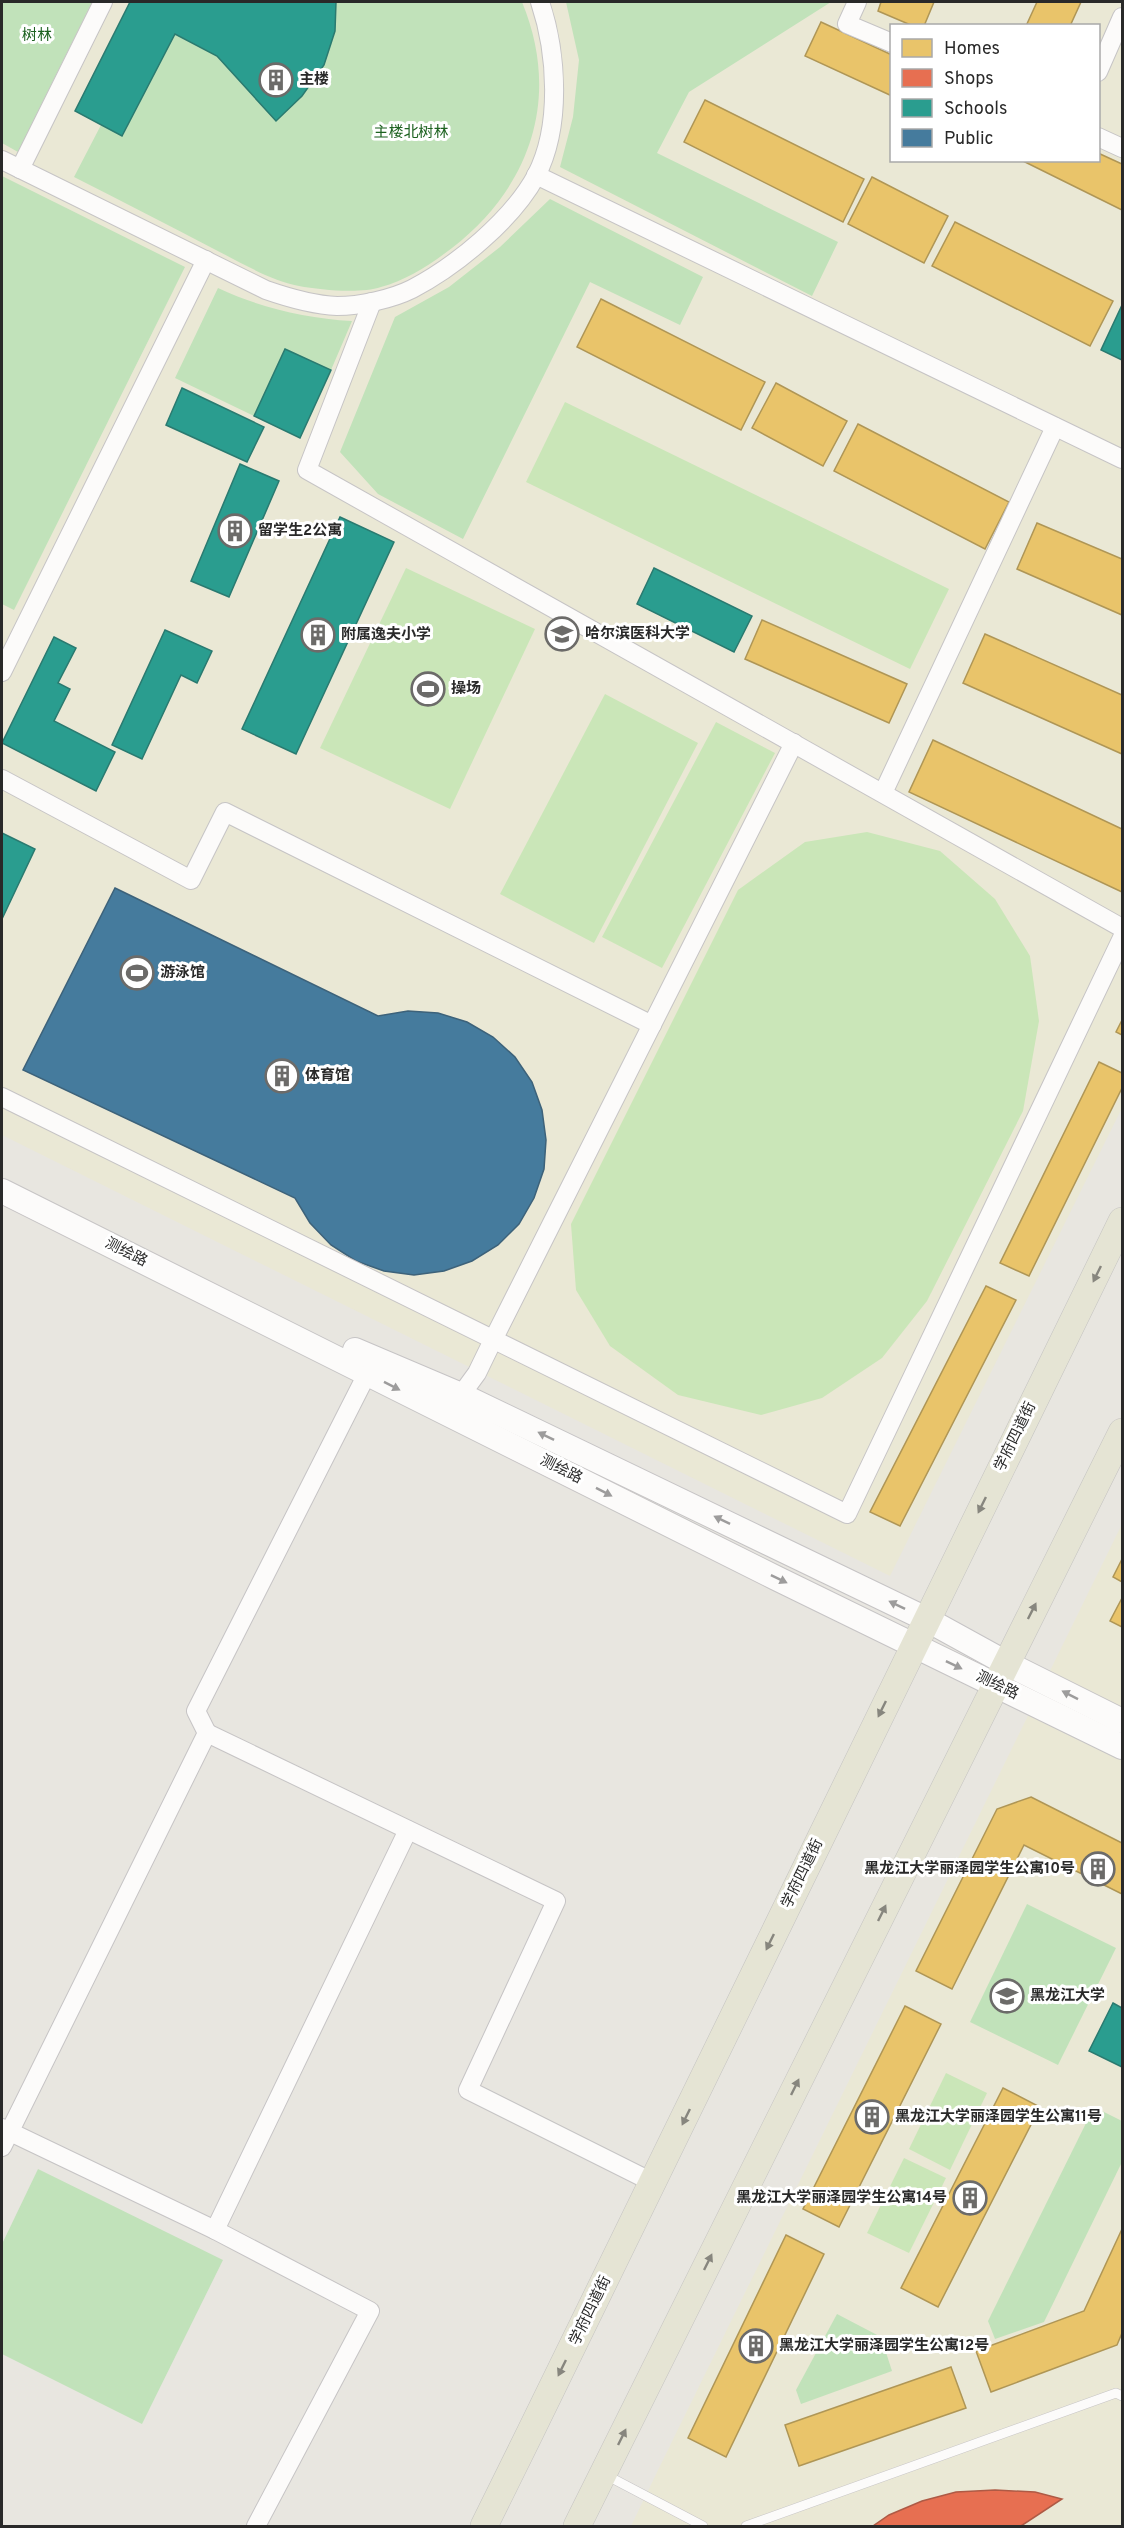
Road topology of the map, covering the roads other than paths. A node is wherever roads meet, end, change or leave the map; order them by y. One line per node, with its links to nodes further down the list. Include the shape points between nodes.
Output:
1 (103, 2): 10 (street)
2 (540, 2): 11 (street, via 548,25 555,81 550,132)
3 (857, 2): 5 (street, via 848,24)
4 (1122, 17): 6 (street)
5 (890, 43)
6 (1100, 67)
7 (1100, 138): 8 (street)
8 (1122, 148)
9 (2, 160): 10 (street)
10 (20, 169): 12 (street)
11 (536, 175): 13 (street, via 499,222 448,267 410,290); 14 (street)
12 (206, 260): 13 (street, via 266,290 303,302 339,306); 16 (street)
13 (372, 302): 17 (street, via 306,470)
14 (1055, 427): 15 (street); 19 (street)
15 (1120, 452)
16 (2, 672)
17 (794, 743): 19 (street); 22 (street)
18 (2, 779): 22 (street, via 191,880 225,812)
19 (883, 793): 20 (street)
20 (1122, 928)
21 (1122, 938): 27 (street, via 847,1514)
22 (652, 1025): 27 (street)
23 (2, 1097): 27 (street)
24 (2, 1177): 28 (main road, 测绘路)
25 (2, 1191): 28 (main road, 测绘路)
26 (1122, 1221): 31 (main road, 学府四道街, one-way to 31)
27 (493, 1340): 29 (street)
28 (371, 1366): 29 (main road, 测绘路); 32 (main road, 测绘路, one-way to 32); 35 (street, via 196,1711)
29 (461, 1395): 31 (main road, 测绘路, one-way to 29)
30 (1122, 1432): 33 (main road, one-way to 30)
31 (926, 1619): 32 (main road, 学府四道街); 33 (main road, 测绘路)
32 (913, 1645): 33 (main road, 测绘路, one-way to 33); 39 (main road, 学府四道街, one-way to 39)
33 (1000, 1674): 34 (main road, 测绘路, one-way to 33); 36 (main road, 测绘路); 42 (main road, one-way to 33)
34 (1122, 1721)
35 (207, 1733): 37 (street); 38 (street)
36 (1122, 1747)
37 (408, 1830): 39 (street, via 556,1901 468,2090); 40 (street)
38 (4, 2136): 40 (street)
39 (654, 2183): 44 (main road, 学府四道街, one-way to 44)
40 (215, 2230): 43 (street, via 370,2311)
41 (1122, 2396): 47 (lane, via 1116,2393)
42 (603, 2473): 45 (main road); 46 (lane)
43 (256, 2526)
44 (484, 2526)
45 (579, 2526)
46 (702, 2526)
47 (746, 2526)

